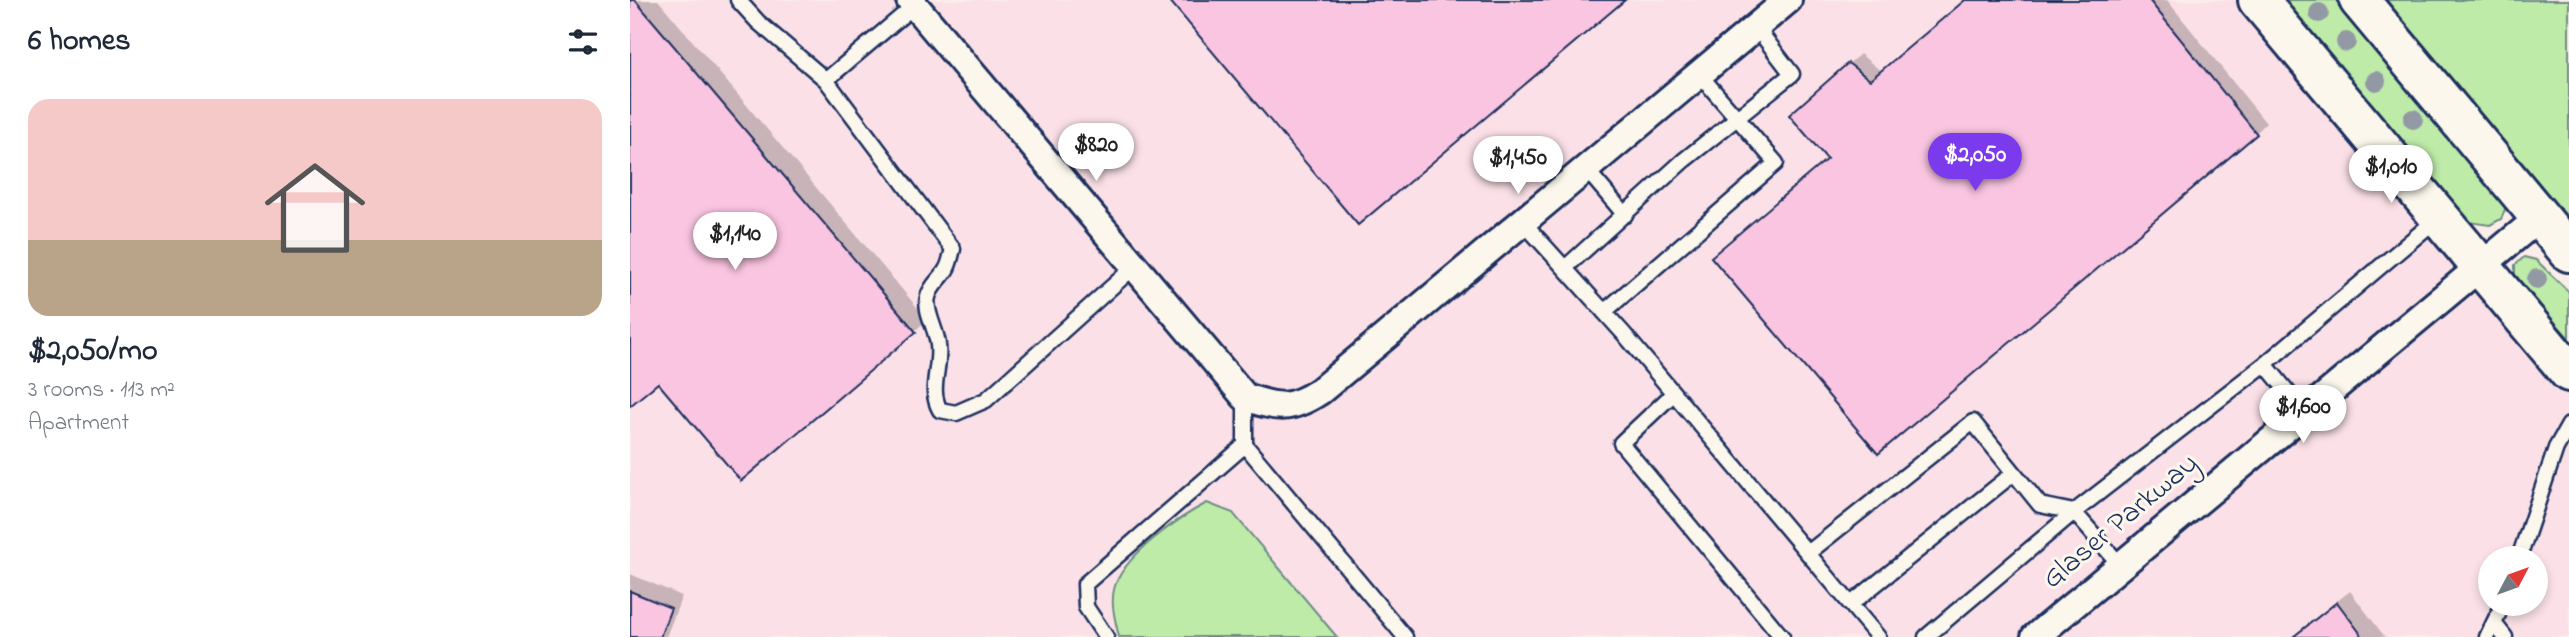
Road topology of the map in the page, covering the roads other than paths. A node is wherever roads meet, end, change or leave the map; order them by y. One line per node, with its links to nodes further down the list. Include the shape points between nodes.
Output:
1 (738, 0): 8 (lane)
2 (1788, 0): 6 (street)
3 (2258, 0): 12 (main road)
4 (2359, 0): 13 (main road)
5 (913, 3): 8 (lane); 16 (street)
6 (1756, 27): 7 (street); 9 (lane, via 1792,74)
7 (1699, 74): 9 (lane); 10 (street)
8 (826, 80): 16 (lane, via 953,249 926,303 938,343 933,388 940,410 956,413 986,400)
9 (1735, 118): 11 (lane); 19 (lane, via 1776,163)
10 (1586, 169): 11 (lane); 14 (street)
11 (1625, 215): 18 (lane)
12 (2440, 217): 17 (main road); 20 (lane)
13 (2540, 217): 15 (main road); 17 (street, Glaser Parkway)
14 (1523, 222): 18 (lane); 23 (street, via 1310,398 1276,408)
15 (2569, 252)
16 (1135, 266): 23 (street)
17 (2480, 266): 21 (main road); 24 (street, Glaser Parkway)
18 (1565, 268): 19 (lane)
19 (1604, 312): 22 (lane)
20 (2265, 364): 24 (lane); 28 (lane)
21 (2569, 372)
22 (1674, 394): 30 (lane); 36 (lane, via 1621,443)
23 (1245, 397): 26 (lane)
24 (2305, 413): 31 (street, Glaser Parkway)
25 (2569, 425): 29 (lane, via 2556,448)
26 (1245, 445): 34 (lane, via 1085,584 1086,607); 35 (lane)
27 (2014, 472): 28 (lane, via 2040,505); 30 (lane, via 1973,422); 32 (lane)
28 (2074, 512): 31 (lane); 38 (lane)
29 (2523, 546)
30 (1808, 553): 32 (lane)
31 (2121, 566): 39 (street, Glaser Parkway)
32 (1851, 604): 37 (lane)
33 (2490, 630): 40 (lane)
34 (1106, 637)
35 (1405, 637)
36 (1782, 637)
37 (1878, 637)
38 (1926, 637)
39 (2035, 637)
40 (2505, 637)

